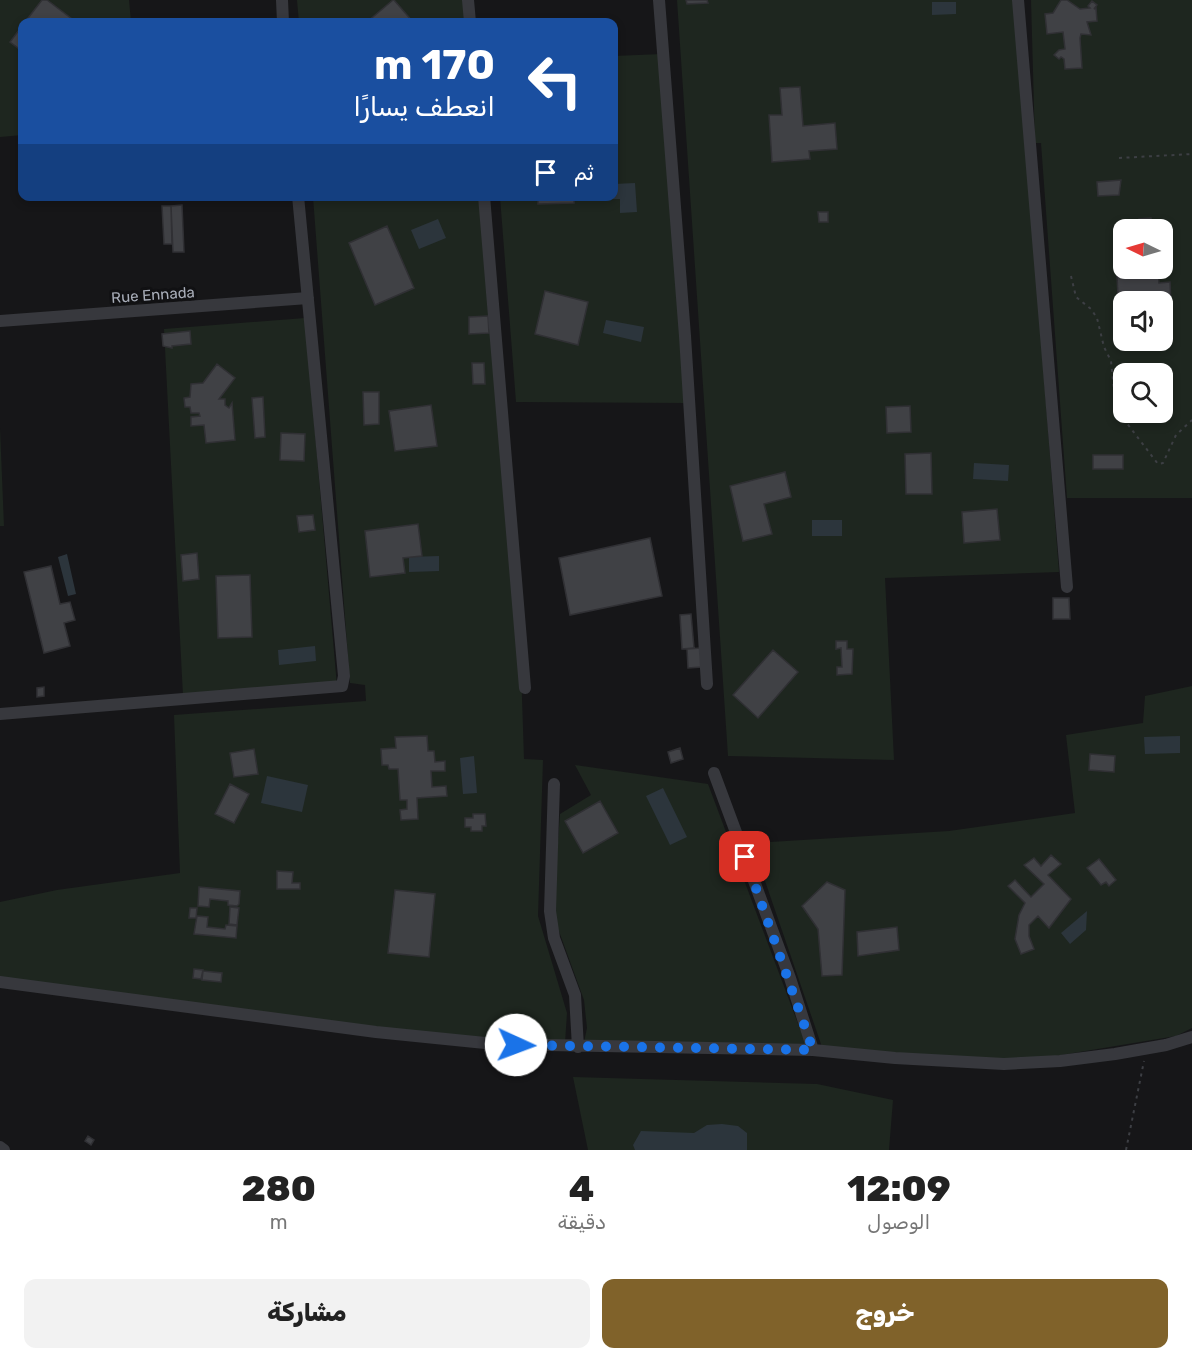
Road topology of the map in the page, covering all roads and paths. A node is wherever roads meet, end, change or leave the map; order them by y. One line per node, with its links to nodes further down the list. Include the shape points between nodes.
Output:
1 (282, 0): 5 (street)
2 (468, 0): 6 (street)
3 (659, 0): 16 (street)
4 (1018, 0): 15 (street)
5 (284, 18)
6 (470, 18)
7 (1192, 154): 8 (path)
8 (1119, 159)
9 (298, 201): 12 (street)
10 (484, 201): 17 (street)
11 (1071, 276): 14 (path, via 1076,297 1097,318 1112,361 1116,409 1158,464 1163,464 1176,435)
12 (308, 298): 13 (street, Rue Ennada); 18 (street, via 342,686)
13 (0, 321)
14 (1192, 420)
15 (1067, 587)
16 (707, 684)
17 (525, 688)
18 (0, 714)
19 (714, 774): 24 (street)
20 (554, 784): 23 (street, via 550,911 554,938 575,994)
21 (0, 982): 23 (street, via 376,1032 495,1044)
22 (1192, 1037): 25 (street)
23 (578, 1047): 24 (street)
24 (813, 1050): 25 (street, via 1004,1064)
25 (1146, 1050): 28 (path)
26 (0, 1147): 27 (street)
27 (4, 1150)
28 (1126, 1150)

